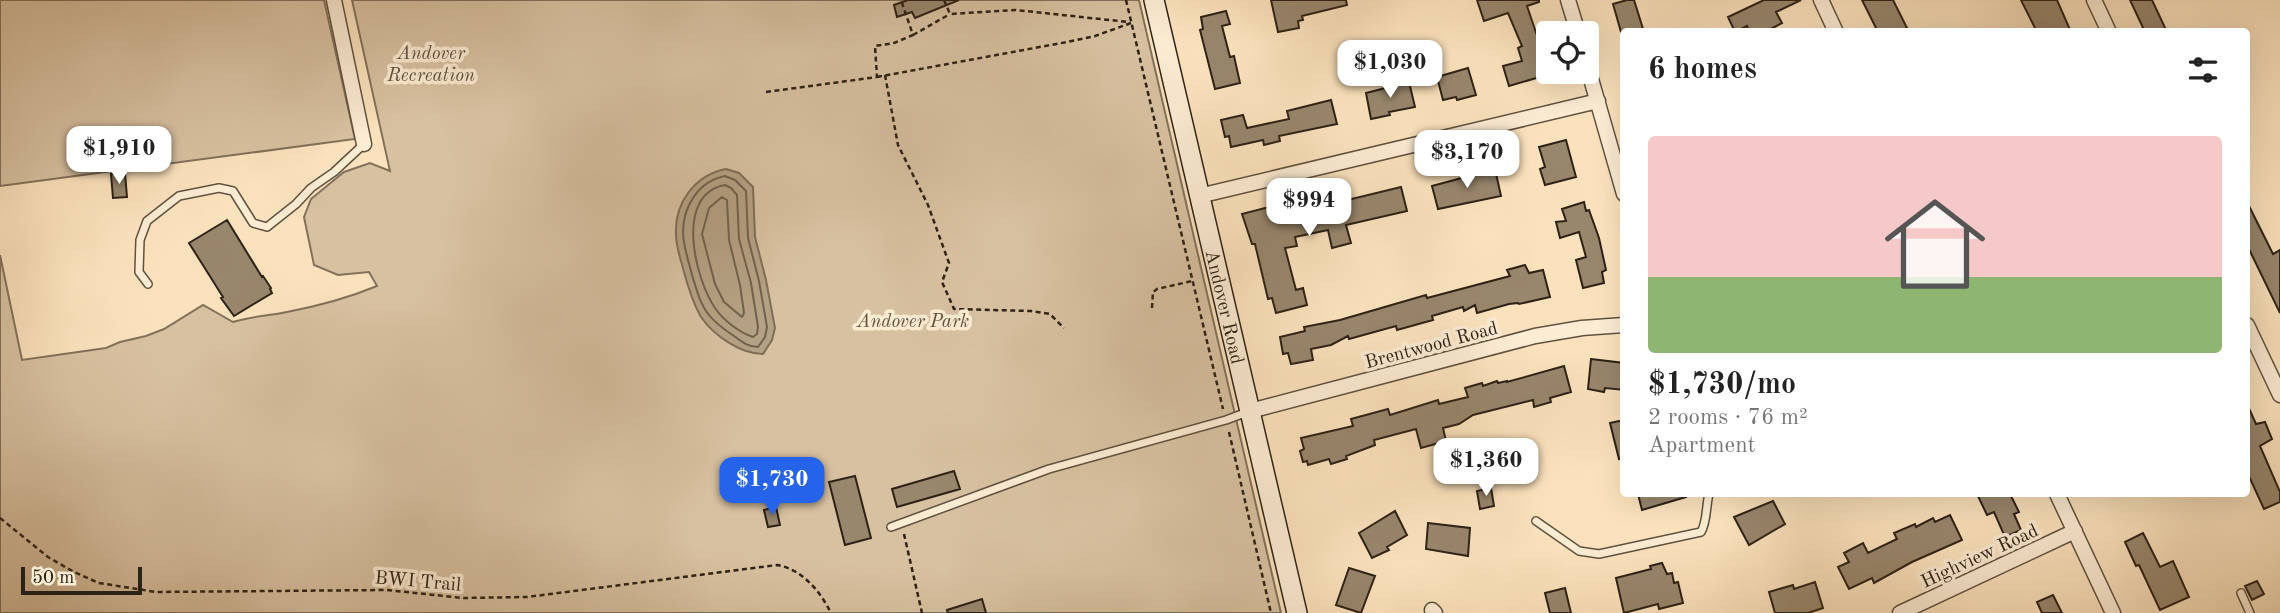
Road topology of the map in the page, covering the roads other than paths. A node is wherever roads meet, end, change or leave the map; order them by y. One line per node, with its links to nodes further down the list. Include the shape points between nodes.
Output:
1 (334, 0): 11 (street)
2 (1154, 0): 13 (street, Andover Road)
3 (1568, 0): 6 (street)
4 (1821, 0): 7 (street)
5 (2094, 0): 8 (street)
6 (1574, 21)
7 (1834, 28)
8 (2107, 28)
9 (1593, 84): 10 (street)
10 (1598, 101): 12 (street); 13 (street)
11 (364, 144): 14 (lane, via 267,227 253,223 233,191 219,188 179,196 147,221 140,240 139,272)
12 (1620, 180)
13 (1199, 196): 18 (street, Andover Road)
14 (148, 284)
15 (1620, 325): 18 (street, Brentwood Road, via 1535,336)
16 (2250, 331): 17 (street)
17 (2280, 395)
18 (1250, 411): 22 (lane, via 1049,469); 26 (street, Andover Road)
19 (1708, 497): 21 (lane, via 1701,532 1599,554 1579,551)
20 (2058, 497): 23 (street)
21 (1536, 521)
22 (891, 527)
23 (2075, 531): 25 (street, Highview Road); 27 (street)
24 (2241, 593): 28 (lane)
25 (1906, 612)
26 (1297, 613)
27 (2113, 613)
28 (2250, 613)

